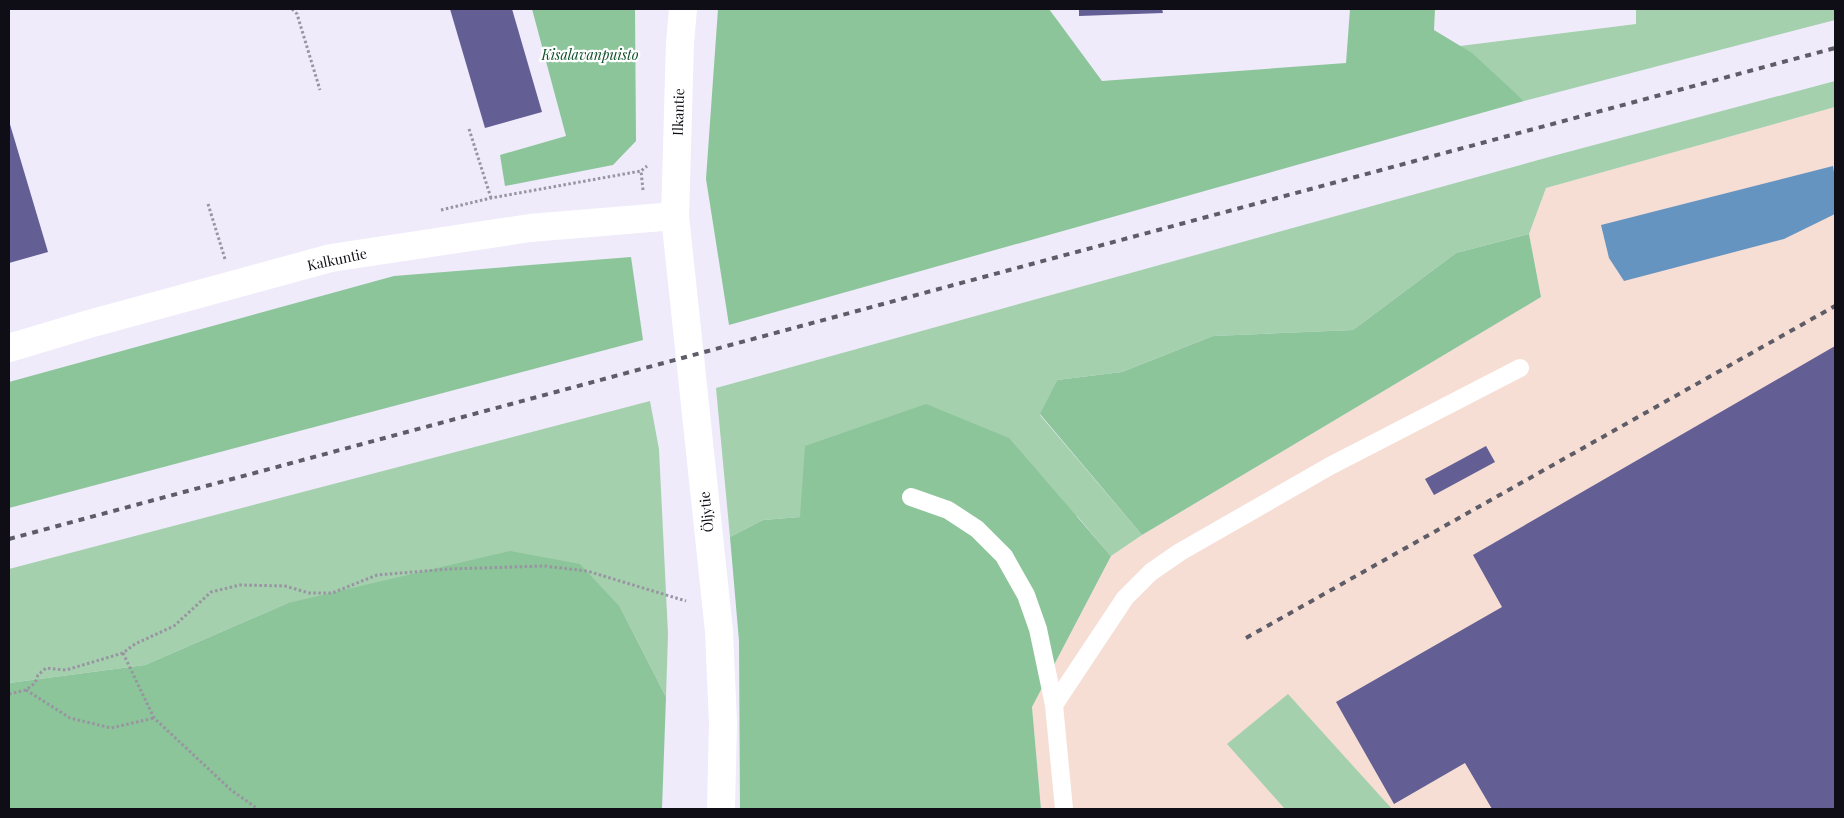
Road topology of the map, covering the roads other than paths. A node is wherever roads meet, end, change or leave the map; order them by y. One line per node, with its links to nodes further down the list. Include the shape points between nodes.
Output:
1 (683, 9): 2 (main road, Ilkantie)
2 (675, 216): 3 (main road, Kalkuntie, via 530,228 331,258); 7 (main road, Öljytie, via 719,631 723,723)
3 (9, 348)
4 (1520, 368): 6 (lane, via 1330,466 1180,552 1152,572 1125,598)
5 (911, 497): 6 (lane, via 948,510 977,529 1004,556 1026,595 1038,629)
6 (1054, 705): 8 (lane)
7 (721, 809)
8 (1064, 809)

